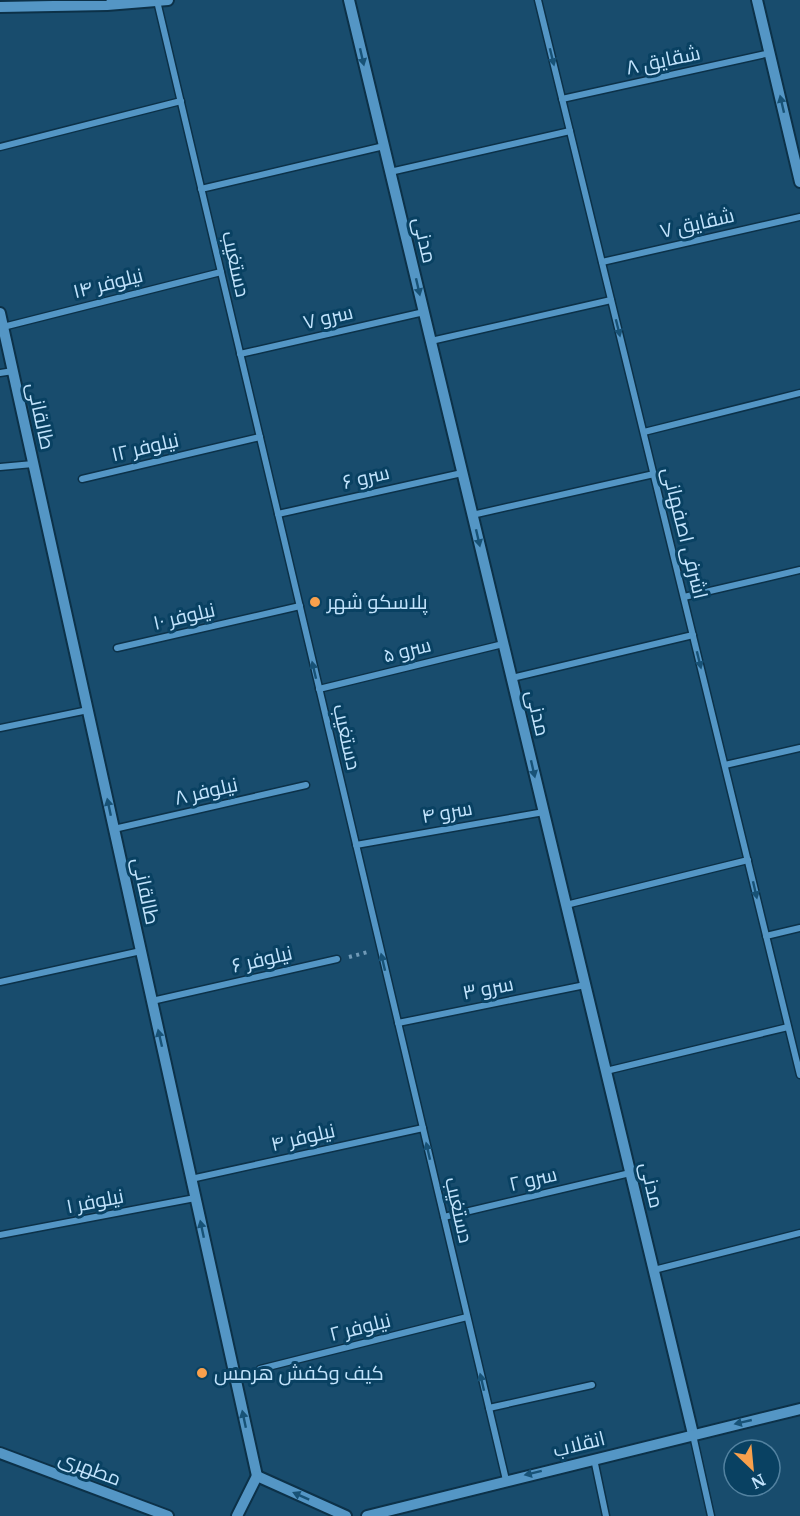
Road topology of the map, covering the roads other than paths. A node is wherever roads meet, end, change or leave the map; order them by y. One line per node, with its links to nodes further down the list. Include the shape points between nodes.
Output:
1 (163, 0): 5 (street); 9 (street, دستغیب)
2 (349, 0): 12 (street, مدنی, one-way to 12)
3 (538, 0): 8 (street, اشرفی اصفهانی, one-way to 8)
4 (757, 0): 7 (street)
5 (107, 3): 6 (street)
6 (0, 7)
7 (770, 53): 8 (street, شقایق ۸); 11 (street, one-way to 7)
8 (562, 99): 10 (street, اشرفی اصفهانی)
9 (180, 101): 13 (street); 16 (street, دستغیب)
10 (570, 131): 14 (street); 18 (street, اشرفی اصفهانی)
11 (796, 143): 15 (street)
12 (384, 146): 14 (street, مدنی); 16 (street)
13 (0, 147)
14 (390, 172): 21 (street, مدنی, one-way to 21)
15 (800, 182)
16 (201, 189): 19 (street, دستغیب)
17 (800, 217): 18 (street, شقایق ۷)
18 (602, 262): 20 (street, اشرفی اصفهانی)
19 (221, 272): 23 (street, نیلوفر ۱۴); 25 (street, دستغیب)
20 (611, 300): 24 (street); 29 (street, اشرفی اصفهانی, one-way to 29)
21 (423, 312): 24 (street, مدنی); 25 (street, سرو ۷)
22 (0, 313): 23 (street, طالقانی)
23 (3, 327): 26 (street, طالقانی)
24 (431, 341): 33 (street, مدنی)
25 (240, 354): 30 (street, دستغیب)
26 (13, 371): 27 (street); 31 (street, طالقانی)
27 (0, 373)
28 (800, 393): 29 (street)
29 (644, 432): 34 (street, اشرفی اصفهانی)
30 (260, 437): 35 (street, نیلوفر ۱۲); 36 (street, دستغیب)
31 (33, 464): 32 (street); 46 (street, طالقانی)
32 (0, 467)
33 (462, 473): 36 (street, سرو ۶); 37 (street, مدنی)
34 (654, 474): 37 (street); 39 (street, اشرفی اصفهانی)
35 (82, 479)
36 (278, 514): 40 (street, دستغیب)
37 (472, 515): 42 (street, مدنی, one-way to 42)
38 (800, 570): 39 (street)
39 (684, 597): 41 (street, اشرفی اصفهانی)
40 (300, 606): 43 (street, نیلوفر ۱۰); 45 (street, دستغیب, one-way to 40)
41 (693, 635): 44 (street); 49 (street, اشرفی اصفهانی, one-way to 49)
42 (503, 644): 44 (street, مدنی); 45 (street, سرو ۵)
43 (117, 648)
44 (512, 678): 51 (street, مدنی, one-way to 51)
45 (319, 689): 53 (street, دستغیب)
46 (88, 710): 47 (street); 52 (street, طالقانی, one-way to 46)
47 (0, 728)
48 (800, 748): 49 (street)
49 (724, 765): 54 (street, اشرفی اصفهانی)
50 (306, 785): 52 (street, نیلوفر ۸)
51 (544, 812): 53 (street, سرو ۴); 55 (street, مدنی)
52 (114, 829): 58 (street, طالقانی)
53 (356, 845): 63 (street, دستغیب, one-way to 53)
54 (748, 860): 55 (street); 57 (street, اشرفی اصفهانی, one-way to 57)
55 (566, 904): 61 (street, مدنی)
56 (800, 928): 57 (street)
57 (766, 936): 64 (street, اشرفی اصفهانی)
58 (141, 951): 60 (street); 62 (street, طالقانی)
59 (337, 960): 62 (street, نیلوفر ۶)
60 (0, 982)
61 (585, 985): 63 (street, سرو ۳); 65 (street, مدنی)
62 (152, 1002): 69 (street, طالقانی, one-way to 62)
63 (398, 1023): 67 (street, دستغیب)
64 (788, 1027): 65 (street); 66 (street, اشرفی اصفهانی)
65 (606, 1071): 68 (street, مدنی)
66 (800, 1075)
67 (423, 1128): 69 (street, نیلوفر ۴); 71 (street, دستغیب, one-way to 67)
68 (630, 1173): 71 (street, سرو ۲); 74 (street, مدنی)
69 (191, 1179): 70 (street, طالقانی)
70 (195, 1198): 73 (street, نیلوفر ۱); 83 (street, طالقانی, one-way to 70)
71 (444, 1216): 75 (street, دستغیب)
72 (800, 1233): 74 (street)
73 (0, 1235)
74 (654, 1270): 80 (street, مدنی)
75 (467, 1317): 76 (street, نیلوفر ۲); 78 (street, دستغیب, one-way to 75)
76 (260, 1369)
77 (592, 1385): 78 (street)
78 (489, 1408): 84 (street, دستغیب)
79 (800, 1410): 80 (street, انقلاب, one-way to 80)
80 (693, 1434): 82 (street, انقلاب); 90 (street)
81 (0, 1453): 85 (street, مطهری)
82 (594, 1458): 84 (street, انقلاب, one-way to 84); 89 (street)
83 (256, 1476): 86 (street); 87 (street, one-way to 83)
84 (506, 1480): 88 (street, انقلاب)
85 (168, 1516)
86 (237, 1516)
87 (346, 1516)
88 (367, 1516)
89 (606, 1516)
90 (711, 1516)

